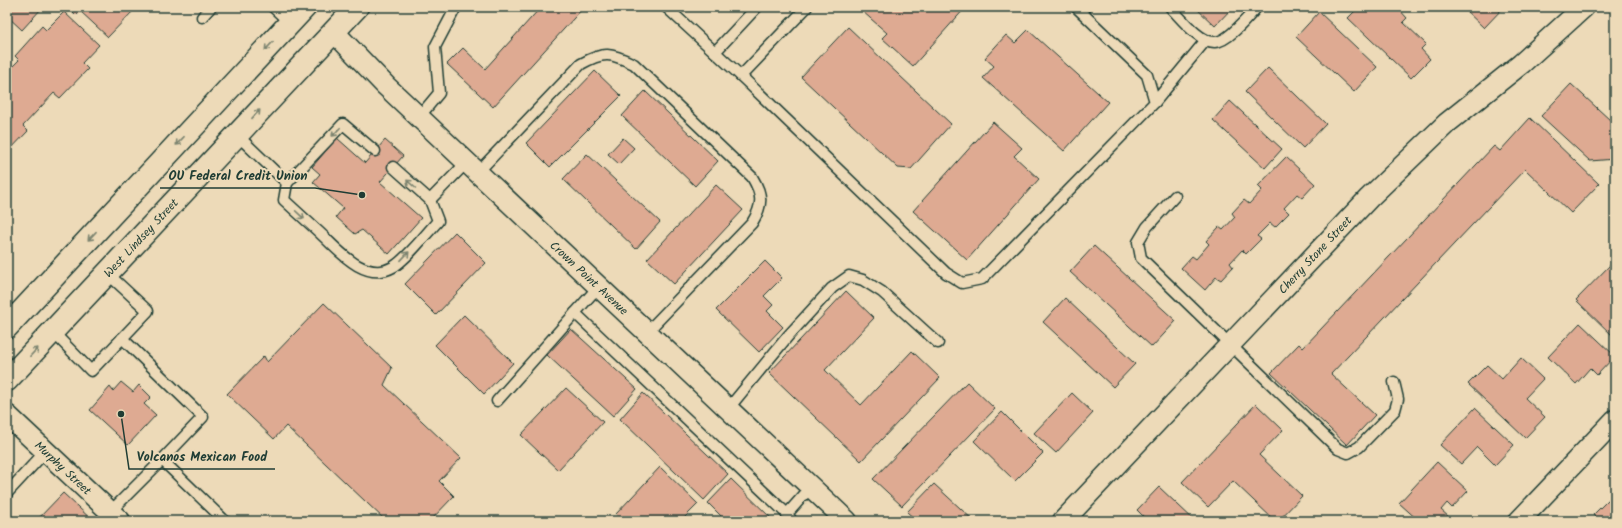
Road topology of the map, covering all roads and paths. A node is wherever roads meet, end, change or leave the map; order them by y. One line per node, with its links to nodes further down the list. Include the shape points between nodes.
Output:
1 (212, 7): 13 (lane)
2 (273, 7): 14 (lane)
3 (305, 7): 14 (street)
4 (357, 7): 15 (street, West Lindsey Street)
5 (456, 7): 20 (lane, via 435,47 439,93)
6 (666, 7): 17 (lane)
7 (757, 7): 17 (lane)
8 (807, 7): 18 (lane)
9 (1076, 7): 19 (lane, via 1147,76)
10 (1170, 7): 16 (lane)
11 (1257, 7): 16 (lane, via 1223,40)
12 (1584, 7): 36 (street, Cherry Stone Street, via 1419,149 1369,198)
13 (202, 17)
14 (290, 23): 31 (street, one-way to 31)
15 (334, 32): 20 (street, Crown Point Avenue); 21 (street, West Lindsey Street, one-way to 15)
16 (1206, 40): 19 (lane)
17 (715, 52): 18 (lane)
18 (740, 76): 19 (lane, via 946,273 962,283 982,279)
19 (1155, 102)
20 (419, 117): 24 (street, Crown Point Avenue)
21 (236, 136): 25 (lane); 28 (street, West Lindsey Street)
22 (375, 151): 25 (lane, one-way to 25, via 344,124)
23 (393, 167): 27 (lane, one-way to 23)
24 (473, 167): 27 (lane); 29 (street, Crown Point Avenue); 33 (lane, via 581,64 595,56 607,54 634,64 752,177 760,198 760,210 752,223)
25 (287, 183): 27 (lane, one-way to 27, via 284,200 348,260 365,269 376,271 392,268 401,261 438,221)
26 (1175, 196): 36 (lane, via 1147,227 1138,242 1141,258)
27 (430, 200)
28 (107, 273): 32 (street, West Lindsey Street); 34 (lane, via 148,311)
29 (599, 286): 30 (lane); 33 (street, Crown Point Avenue)
30 (575, 313): 39 (lane); 48 (lane)
31 (7, 327)
32 (53, 332): 34 (lane, via 91,371); 37 (street, West Lindsey Street, one-way to 32)
33 (647, 332): 40 (street, Crown Point Avenue)
34 (122, 338): 44 (lane, via 203,417)
35 (938, 343): 40 (lane, via 882,292 863,280 849,276 832,288 788,336)
36 (1230, 346): 38 (lane, via 1338,449 1348,453 1360,447 1395,410 1398,398); 51 (street, Cherry Stone Street)
37 (7, 380)
38 (1394, 382)
39 (497, 401)
40 (728, 409): 45 (street, Crown Point Avenue)
41 (7, 416): 43 (street, Murphy Street)
42 (1615, 420): 52 (street)
43 (46, 452): 46 (lane); 47 (street, Murphy Street)
44 (162, 460): 47 (lane); 49 (lane)
45 (811, 487): 48 (lane); 50 (street, Crown Point Avenue)
46 (7, 493)
47 (115, 516)
48 (790, 517)
49 (226, 521)
50 (847, 521)
51 (1063, 521)
52 (1519, 521)

